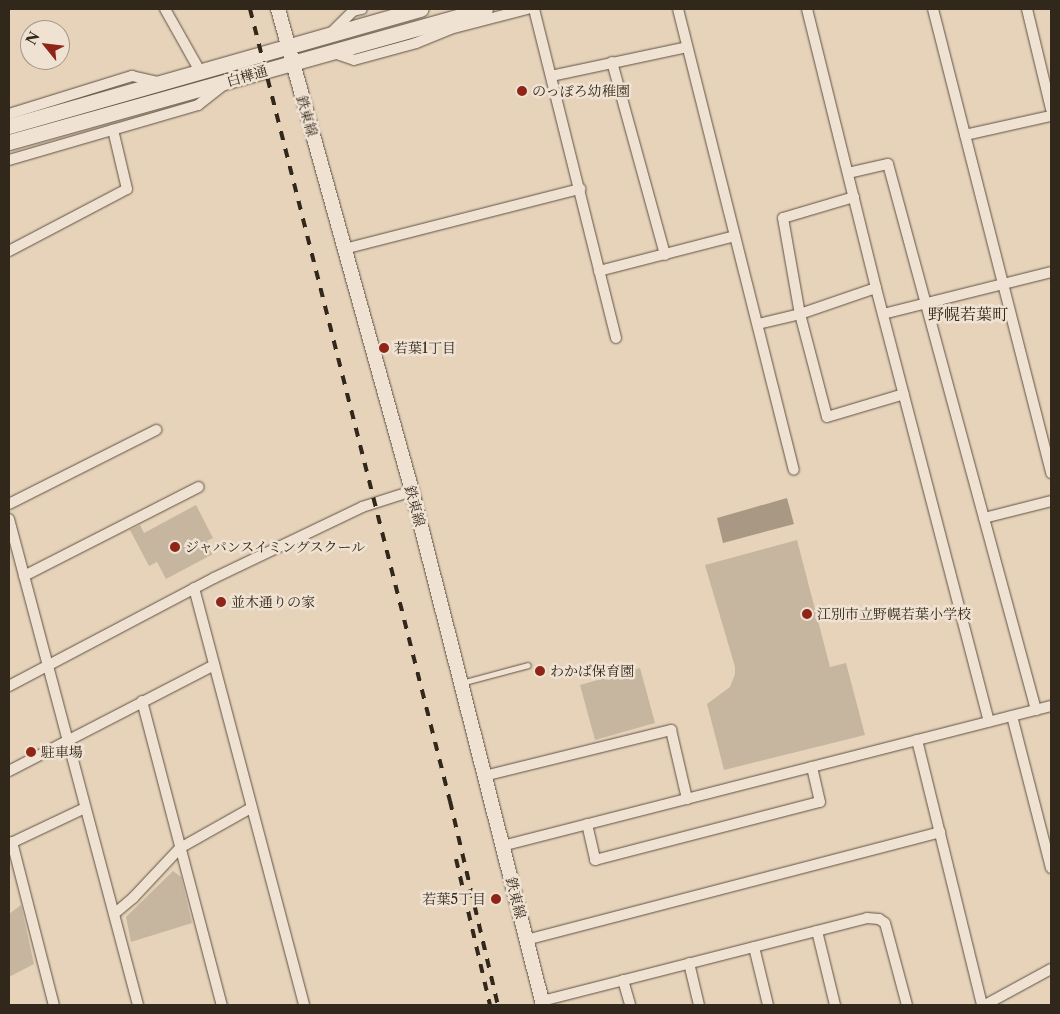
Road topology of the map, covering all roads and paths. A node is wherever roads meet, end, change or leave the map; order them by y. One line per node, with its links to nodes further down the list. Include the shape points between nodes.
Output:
1 (165, 9): 18 (street)
2 (278, 9): 13 (street, 鉄東線)
3 (362, 9): 12 (street, via 353,11)
4 (421, 9): 12 (main road, 白樺通)
5 (485, 9): 15 (main road, 白樺通)
6 (527, 9): 15 (street, via 450,29 416,43 354,60)
7 (534, 9): 19 (street)
8 (678, 9): 14 (street)
9 (807, 9): 31 (street)
10 (933, 9): 28 (street)
11 (1026, 9): 20 (street)
12 (330, 34): 13 (main road, 白樺通)
13 (288, 46): 17 (street, 鉄東線); 18 (main road, 白樺通)
14 (687, 47): 16 (street); 34 (street)
15 (331, 52): 17 (main road, 白樺通)
16 (612, 62): 19 (street); 37 (street)
17 (292, 63): 21 (main road, 白樺通); 35 (street, 鉄東線)
18 (200, 71): 22 (main road, 白樺通)
19 (550, 76): 32 (street)
20 (1048, 81): 23 (street)
21 (227, 82): 27 (street, via 198,105); 29 (main road, 白樺通)
22 (160, 83): 24 (street, via 132,76); 26 (main road, 白樺通)
23 (1051, 109)
24 (9, 114)
25 (1051, 116): 28 (street)
26 (9, 126)
27 (114, 130): 30 (street); 36 (street, via 127,189)
28 (965, 135): 40 (street)
29 (9, 142)
30 (9, 160)
31 (848, 173): 33 (street); 42 (street, via 888,164)
32 (580, 189): 35 (street); 38 (street)
33 (854, 197): 41 (street); 43 (street, via 783,218)
34 (735, 236): 37 (street); 45 (street)
35 (344, 249): 52 (street, 鉄東線)
36 (9, 251)
37 (665, 255): 38 (street)
38 (599, 271): 46 (street)
39 (1051, 272): 40 (street)
40 (1003, 284): 42 (street); 50 (street)
41 (876, 288): 43 (street); 44 (street)
42 (926, 303): 44 (street); 55 (street)
43 (800, 314): 45 (street); 47 (street, via 827,417)
44 (883, 314): 47 (street)
45 (758, 324): 49 (street)
46 (616, 338)
47 (904, 394): 69 (street)
48 (156, 430): 54 (street)
49 (794, 470)
50 (1051, 473)
51 (199, 487): 58 (street)
52 (412, 491): 59 (street, via 362,507); 63 (street, 鉄東線)
53 (1051, 501): 55 (street)
54 (9, 504)
55 (984, 518): 67 (street)
56 (9, 519): 57 (street)
57 (11, 539): 58 (street)
58 (24, 576): 60 (street)
59 (194, 588): 60 (street); 61 (street)
60 (47, 665): 64 (street); 71 (street)
61 (214, 665): 65 (street); 77 (street)
62 (528, 665): 63 (lane)
63 (461, 683): 74 (street, 鉄東線)
64 (9, 686)
65 (142, 701): 71 (street); 82 (street)
66 (1051, 706): 67 (street)
67 (1036, 710): 68 (street)
68 (1012, 716): 69 (street); 83 (street)
69 (990, 722): 70 (street)
70 (917, 740): 72 (street); 79 (street)
71 (67, 741): 73 (street); 76 (street)
72 (812, 767): 75 (street); 78 (street, via 820,802 595,860)
73 (9, 771)
74 (484, 776): 75 (street, via 671,730); 81 (street, 鉄東線)
75 (687, 799): 78 (street)
76 (85, 808): 80 (street); 84 (street)
77 (251, 808): 82 (street); 95 (street)
78 (587, 824): 81 (street)
79 (940, 832): 86 (street); 101 (street)
80 (10, 843): 92 (street)
81 (502, 846): 86 (street, 鉄東線)
82 (180, 848): 84 (street); 94 (street)
83 (1051, 868)
84 (114, 914): 93 (street)
85 (817, 931): 87 (street); 99 (street); 100 (street, via 867,918 886,923)
86 (526, 940): 91 (street, 鉄東線)
87 (754, 947): 88 (street); 98 (street)
88 (689, 964): 90 (street); 97 (street)
89 (1051, 969): 101 (street)
90 (624, 980): 91 (street); 96 (street)
91 (542, 1003)
92 (53, 1005)
93 (138, 1005)
94 (222, 1005)
95 (304, 1005)
96 (630, 1005)
97 (699, 1005)
98 (768, 1005)
99 (835, 1005)
100 (907, 1005)
101 (983, 1005)

